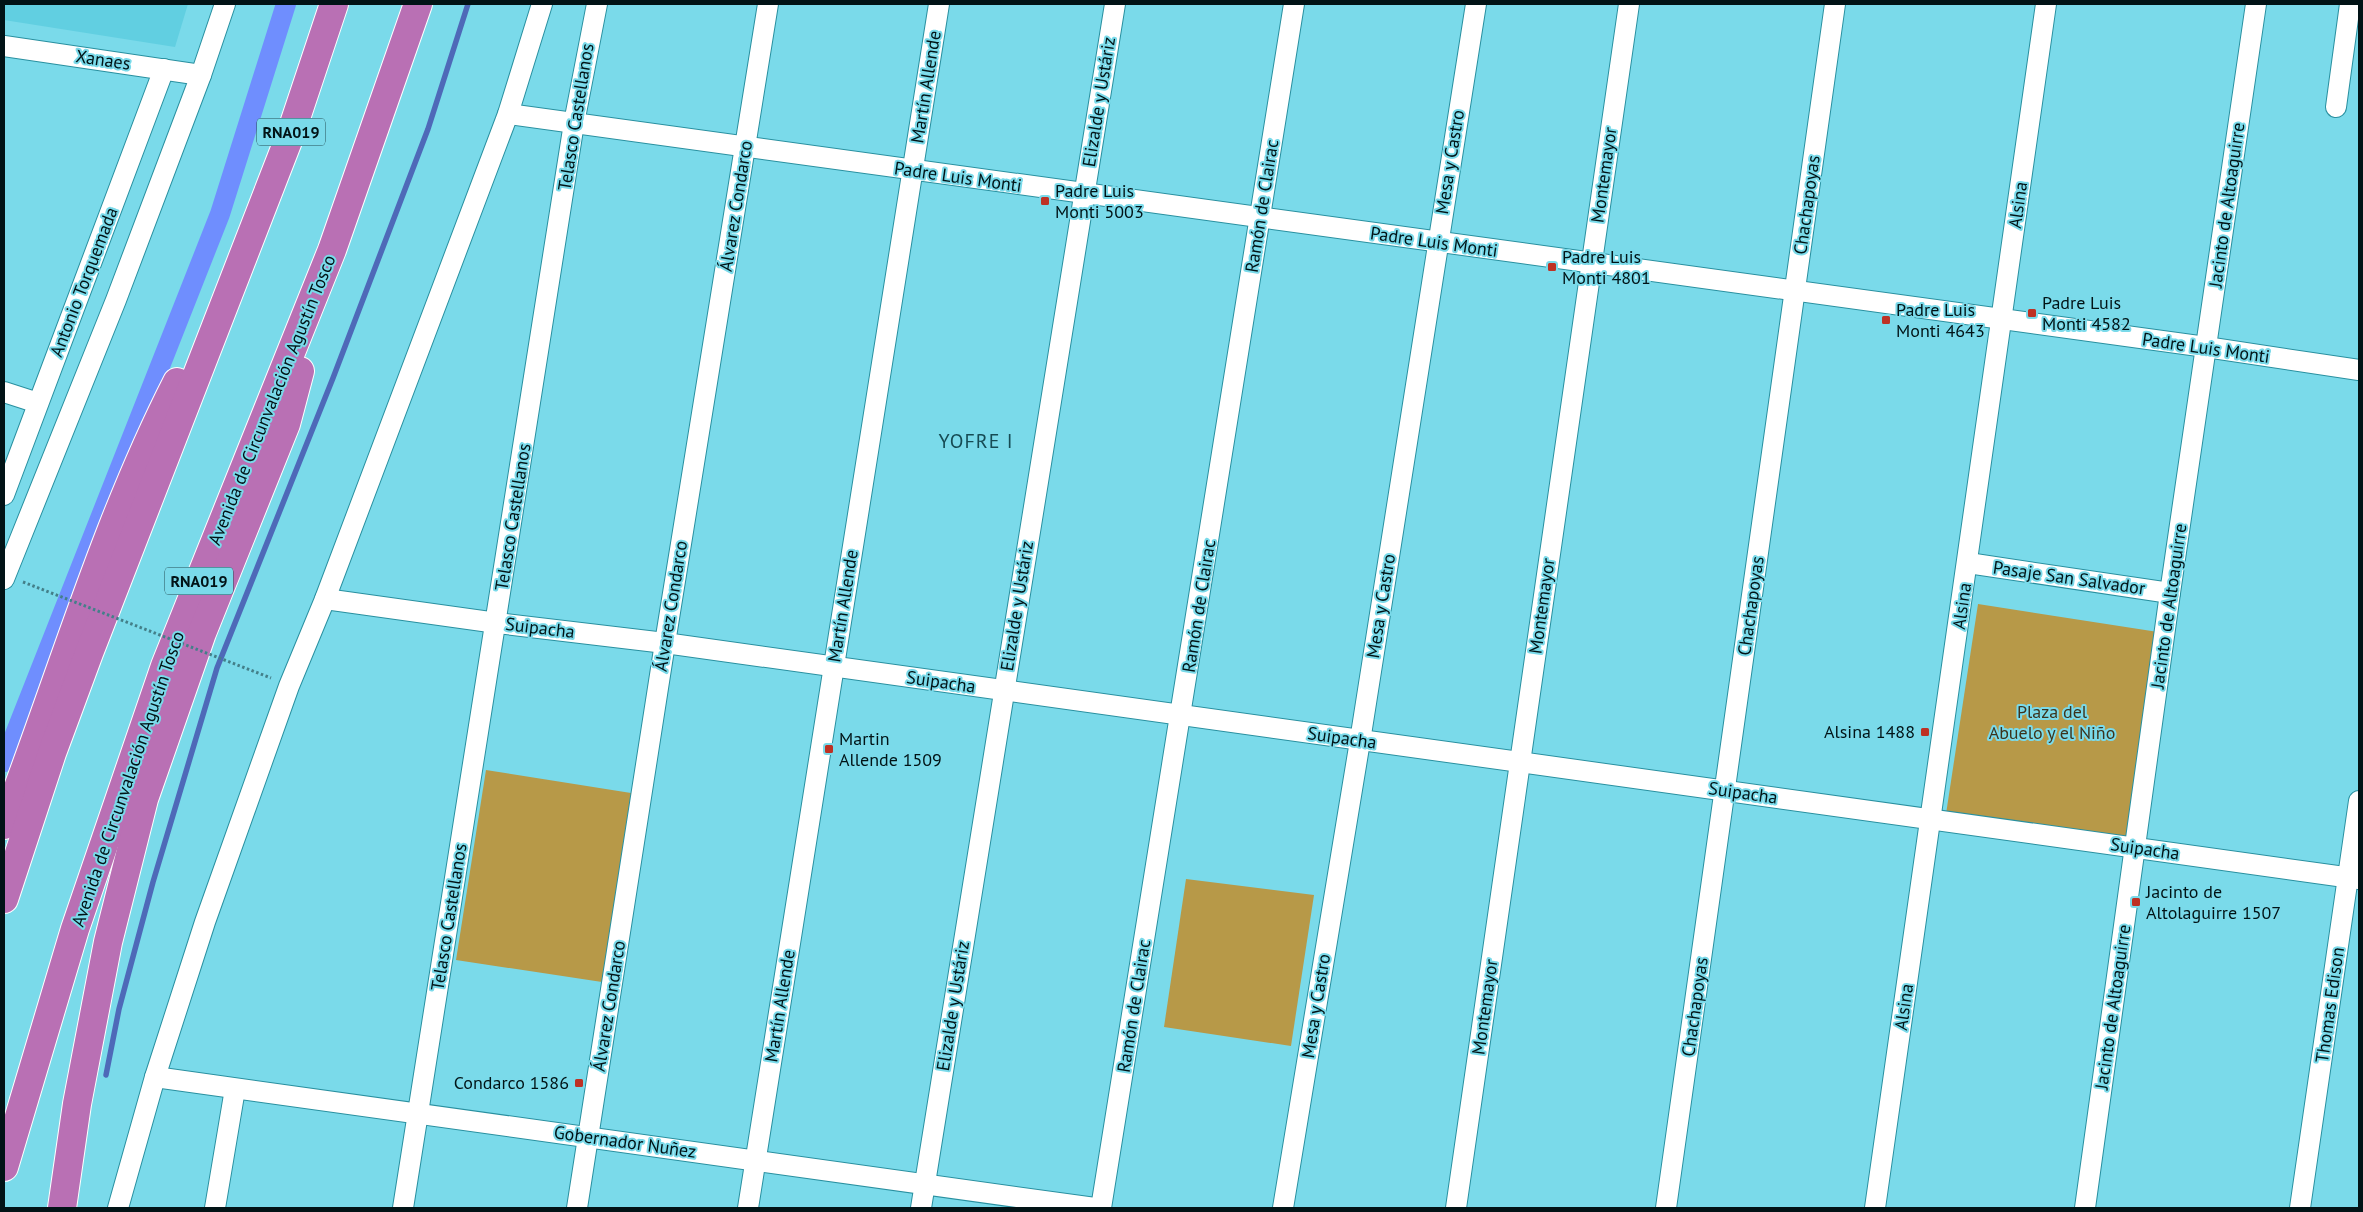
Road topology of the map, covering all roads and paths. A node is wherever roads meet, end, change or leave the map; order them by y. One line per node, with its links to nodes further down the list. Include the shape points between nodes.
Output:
1 (224, 4): 22 (street)
2 (326, 4): 20 (highway)
3 (334, 4): 20 (highway, RNA019)
4 (418, 4): 19 (highway, Avenida de Circunvalación Agustín Tosco / RNA019)
5 (422, 4): 19 (highway)
6 (542, 4): 24 (street)
7 (597, 4): 25 (street, Telasco Castellanos)
8 (768, 4): 26 (street, Álvarez Condarco)
9 (939, 4): 27 (street, Martín Allende)
10 (1115, 4): 28 (street, Elizalde y Ustáriz)
11 (1294, 4): 29 (street, Ramón de Clairac)
12 (1476, 4): 30 (street, Mesa y Castro)
13 (1629, 4): 33 (street, Montemayor)
14 (1835, 4): 34 (street, Chachapoyas)
15 (2046, 4): 35 (street, Alsina)
16 (2256, 4): 36 (street, Jacinto de Altoaguirre)
17 (2350, 4): 23 (street)
18 (4, 46): 21 (street, Xanaes)
19 (403, 49): 31 (highway, Avenida de Circunvalación Agustín Tosco / RNA019)
20 (315, 63): 32 (highway, RNA019, via 291,133)
21 (164, 69): 22 (street, Xanaes); 39 (street, Antonio Torquemada)
22 (201, 75): 42 (street)
23 (2336, 107)
24 (508, 114): 25 (street, Padre Luis Monti); 44 (street)
25 (574, 123): 26 (street, Padre Luis Monti); 45 (street, Telasco Castellanos)
26 (746, 146): 27 (street, Padre Luis Monti); 46 (street, Álvarez Condarco)
27 (912, 171): 28 (street, Padre Luis Monti); 47 (street, Martín Allende)
28 (1084, 194): 29 (street, Padre Luis Monti); 49 (street, Elizalde y Ustáriz)
29 (1260, 217): 30 (street, Padre Luis Monti); 50 (street, Ramón de Clairac)
30 (1437, 243): 33 (street, Padre Luis Monti); 51 (street, Mesa y Castro)
31 (332, 250): 65 (highway, Avenida de Circunvalación Agustín Tosco / RNA019, via 165,666 72,938); 67 (highway, via 286,424 202,633 144,799 106,952 77,1104)
32 (240, 258): 56 (highway, via 152,431); 59 (highway, RNA019, via 85,662)
33 (1591, 263): 34 (street, Padre Luis Monti); 52 (street, Montemayor)
34 (1795, 291): 35 (street, Padre Luis Monti); 53 (street, Chachapoyas)
35 (2002, 320): 36 (street, Padre Luis Monti); 41 (street, Alsina)
36 (2206, 347): 37 (street, Padre Luis Monti); 43 (street, Jacinto de Altoaguirre)
37 (2359, 370)
38 (4, 392): 39 (street)
39 (38, 403): 40 (street, Antonio Torquemada)
40 (4, 495)
41 (1968, 563): 43 (street, Pasaje San Salvador); 55 (street, Alsina)
42 (13, 580): 48 (path, bridge)
43 (2170, 593): 57 (street, Jacinto de Altoaguirre)
44 (325, 599): 45 (street, Suipacha); 60 (street, via 289,686 189,969)
45 (497, 623): 46 (street, Suipacha); 62 (street, Telasco Castellanos)
46 (665, 643): 47 (street, Suipacha); 63 (street, Álvarez Condarco)
47 (833, 668): 49 (street, Suipacha); 64 (street, Martín Allende)
48 (271, 678)
49 (1004, 691): 50 (street, Suipacha); 66 (street, Elizalde y Ustáriz)
50 (1182, 714): 51 (street, Suipacha); 75 (street, Ramón de Clairac)
51 (1360, 741): 52 (street, Suipacha); 76 (street, Mesa y Castro)
52 (1520, 763): 53 (street, Suipacha); 77 (street, Montemayor)
53 (1725, 791): 55 (street, Suipacha); 78 (street, Chachapoyas)
54 (2359, 801): 58 (street, Thomas Edison)
55 (1931, 819): 57 (street, Suipacha); 79 (street, Alsina)
56 (4, 825)
57 (2136, 848): 58 (street, Suipacha); 80 (street, Jacinto de Altoaguirre)
58 (2354, 878): 81 (street, Thomas Edison)
59 (4, 899)
60 (155, 1077): 61 (street, Gobernador Nuñez); 68 (street)
61 (234, 1089): 62 (street, Gobernador Nuñez); 69 (street)
62 (418, 1113): 63 (street, Gobernador Nuñez); 70 (street, Telasco Castellanos)
63 (589, 1137): 64 (street, Gobernador Nuñez); 71 (street, Álvarez Condarco)
64 (756, 1161): 66 (street, Gobernador Nuñez); 72 (street, Martín Allende)
65 (4, 1167)
66 (925, 1184): 73 (street, Elizalde y Ustáriz); 74 (street, Gobernador Nuñez)
67 (62, 1208)
68 (118, 1208)
69 (216, 1208)
70 (402, 1208)
71 (577, 1208)
72 (748, 1208)
73 (921, 1208)
74 (1095, 1208)
75 (1101, 1208)
76 (1283, 1208)
77 (1456, 1208)
78 (1666, 1208)
79 (1875, 1208)
80 (2085, 1208)
81 (2300, 1208)

